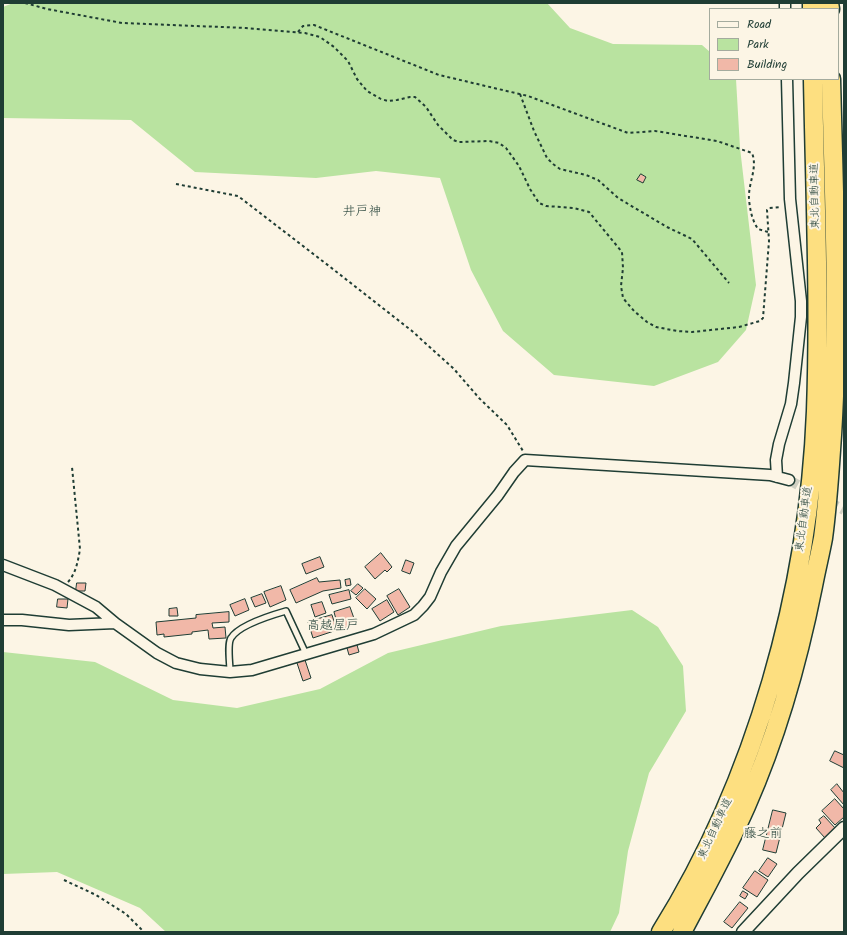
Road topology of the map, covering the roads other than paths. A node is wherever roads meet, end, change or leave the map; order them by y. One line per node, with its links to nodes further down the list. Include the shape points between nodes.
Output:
1 (787, 80): 4 (street, via 791,207 801,317 792,397 776,460)
2 (813, 80): 12 (highway, 東北自動車道, via 818,265 816,413 804,537 788,619 752,743 731,797 697,868)
3 (831, 80): 13 (highway, 東北自動車道, via 836,346 834,414 823,538 806,622 787,694 769,747 746,805)
4 (778, 477): 5 (street); 9 (street, via 525,460 456,546 430,597 414,615 374,634)
5 (789, 480)
6 (3, 565): 8 (street, via 61,588 96,607)
7 (3, 620): 8 (street, via 69,625)
8 (115, 623): 10 (street, via 156,653 176,663)
9 (306, 654): 10 (street, via 252,670); 10 (lane, via 286,611 256,621 231,637)
10 (230, 672)
11 (844, 828): 14 (street)
12 (661, 932)
13 (682, 932)
14 (743, 932)

